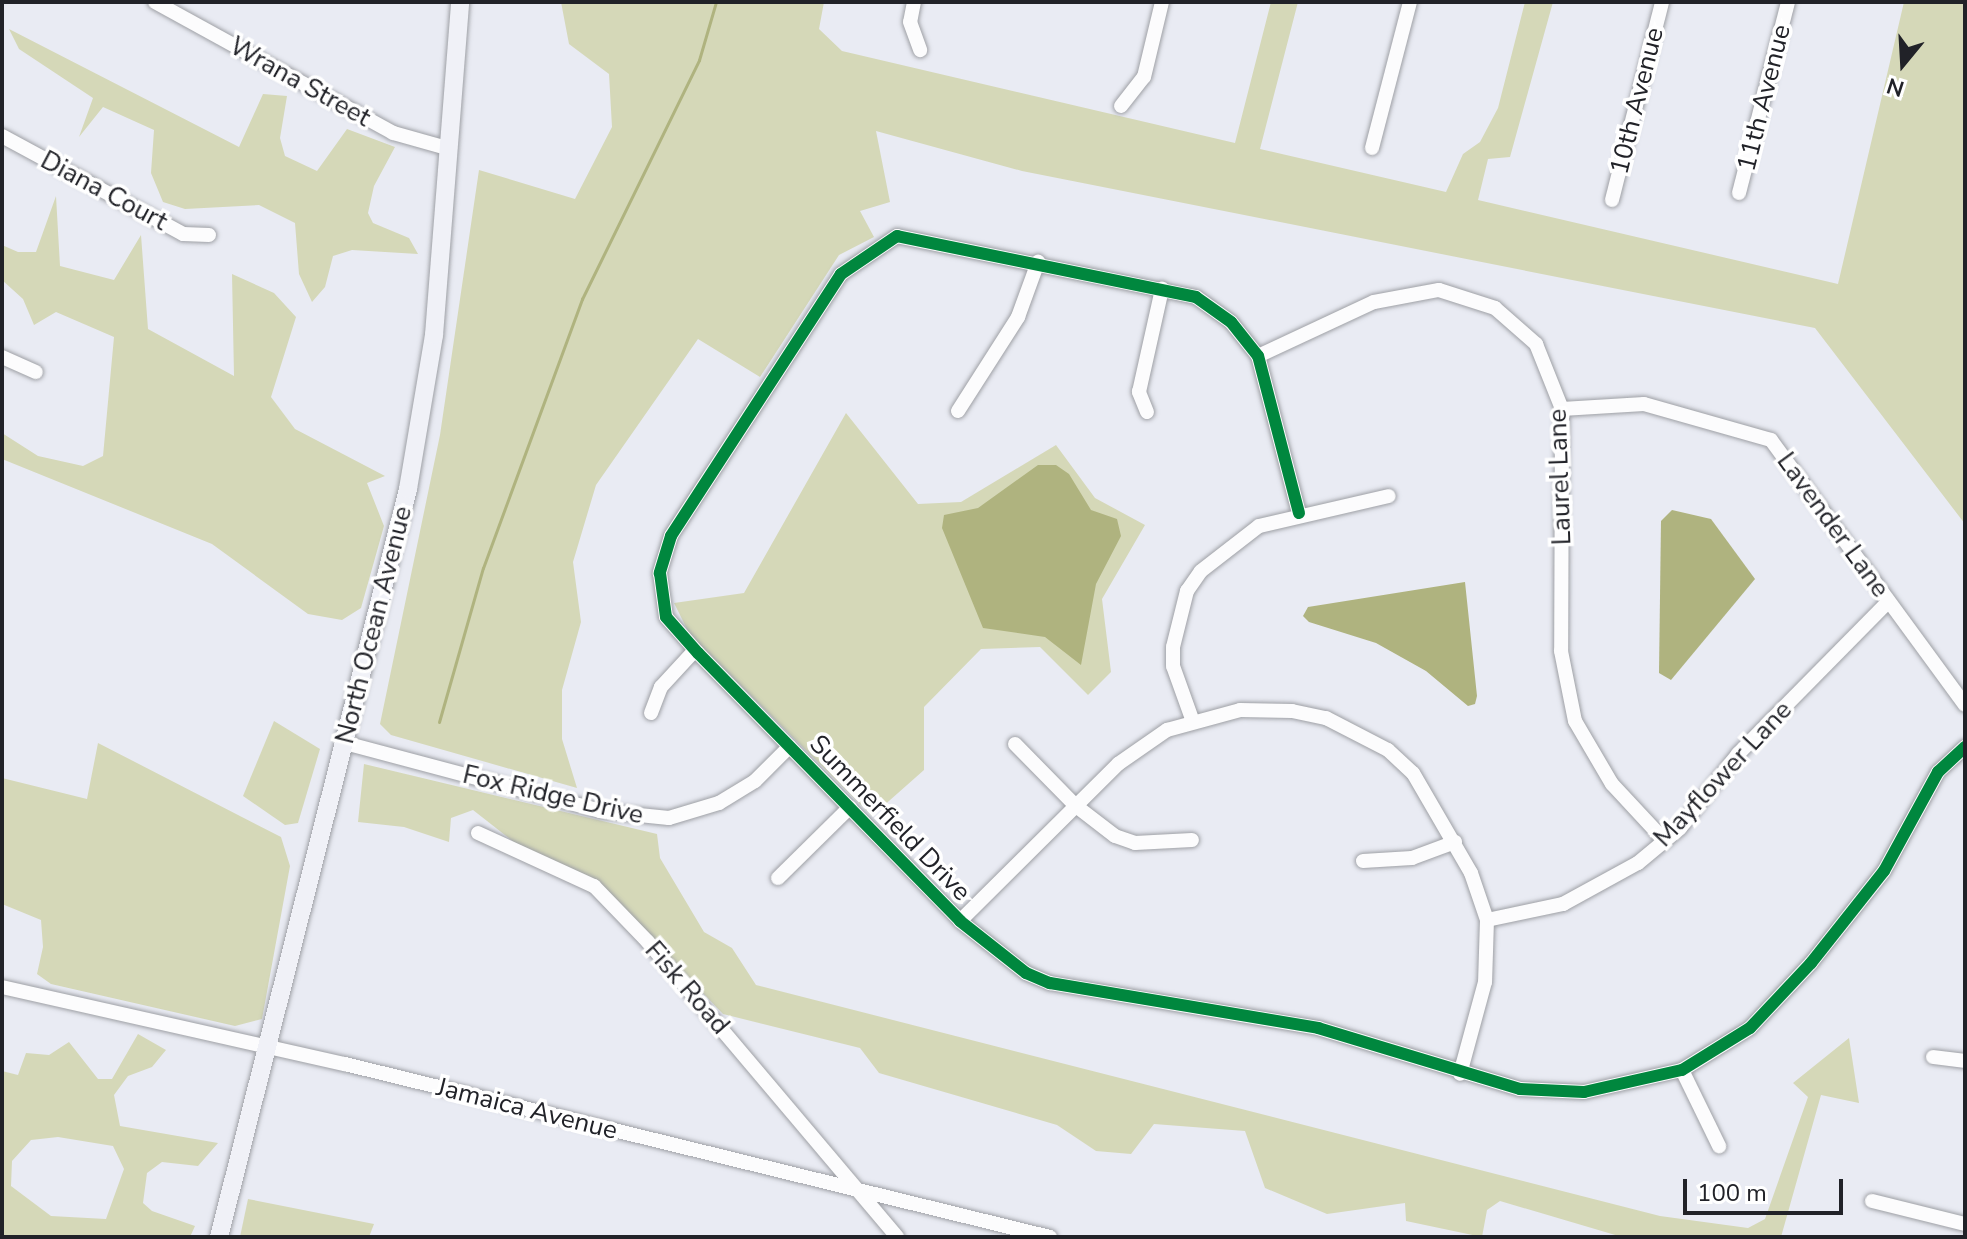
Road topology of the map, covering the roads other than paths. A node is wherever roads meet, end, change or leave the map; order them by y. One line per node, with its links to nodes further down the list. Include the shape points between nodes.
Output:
1 (155, 2): 12 (street, Wrana Street, via 393,133)
2 (460, 2): 12 (main road, North Ocean Avenue)
3 (914, 2): 8 (street, via 910,22)
4 (1162, 2): 9 (street, via 1144,77)
5 (1410, 2): 11 (street)
6 (1662, 2): 14 (street, 10th Avenue)
7 (1788, 2): 13 (street, 11th Avenue)
8 (920, 50)
9 (1121, 106)
10 (2, 136): 15 (street, Diana Court, via 183,234)
11 (1372, 148)
12 (450, 149): 31 (main road, North Ocean Avenue, via 423,411)
13 (1739, 193)
14 (1612, 200)
15 (209, 235)
16 (1038, 262): 17 (street, Summerfield Drive); 22 (street, via 1018,317); 27 (street, Summerfield Drive, via 897,236 841,274 671,536 660,573 666,617)
17 (1162, 289): 18 (street, Summerfield Drive, via 1196,297 1231,322); 23 (street, via 1139,392)
18 (1258, 356): 21 (street, Laurel Lane, via 1374,302 1439,290 1495,308 1536,344); 25 (street, Summerfield Drive)
19 (2, 357): 20 (street)
20 (36, 372)
21 (1562, 409): 26 (street, Lavender Lane, via 1644,404 1771,440); 39 (street, Laurel Lane, via 1561,651 1575,721 1612,784)
22 (958, 411)
23 (1147, 412)
24 (1389, 496): 25 (street)
25 (1299, 513): 30 (street, via 1244,533 1201,571 1187,591 1176,623 1173,666)
26 (1888, 602): 28 (street, Lavender Lane); 39 (street, Mayflower Lane, via 1738,754)
27 (695, 650): 29 (street, via 661,687); 33 (street, Summerfield Drive)
28 (1965, 705)
29 (651, 713)
30 (1192, 719): 35 (street, via 1145,743); 40 (street, via 1240,710 1292,711 1356,731 1413,773)
31 (345, 743): 33 (street, Fox Ridge Drive, via 600,811 655,818 719,803 755,781); 46 (main road, North Ocean Avenue)
32 (1015, 744): 35 (street)
33 (790, 746): 36 (street, Summerfield Drive)
34 (1965, 747): 49 (street, Summerfield Drive, via 1938,772 1884,871 1811,963 1750,1028)
35 (1076, 806): 38 (street, via 1115,836 1135,843); 44 (street)
36 (850, 807): 42 (street); 44 (street, Summerfield Drive)
37 (478, 833): 52 (street, Fisk Road, via 594,886)
38 (1192, 840)
39 (1665, 841): 43 (street, Mayflower Lane, via 1615,880 1577,898)
40 (1455, 842): 41 (street, via 1412,858); 43 (street)
41 (1363, 861)
42 (778, 878)
43 (1487, 920): 50 (street, via 1485,982)
44 (960, 921): 50 (street, Summerfield Drive, via 998,955 1050,983 1264,1015)
45 (2, 987): 46 (street, Jamaica Avenue)
46 (268, 1047): 52 (street, Jamaica Avenue); 55 (main road, North Ocean Avenue)
47 (1933, 1057): 48 (street)
48 (1965, 1061)
49 (1682, 1070): 50 (street, Summerfield Drive, via 1559,1093); 51 (street)
50 (1460, 1074)
51 (1719, 1146)
52 (860, 1190): 56 (street, Fisk Road); 57 (street, Jamaica Avenue)
53 (1872, 1201): 54 (street)
54 (1965, 1224)
55 (219, 1237)
56 (897, 1237)
57 (1050, 1237)

